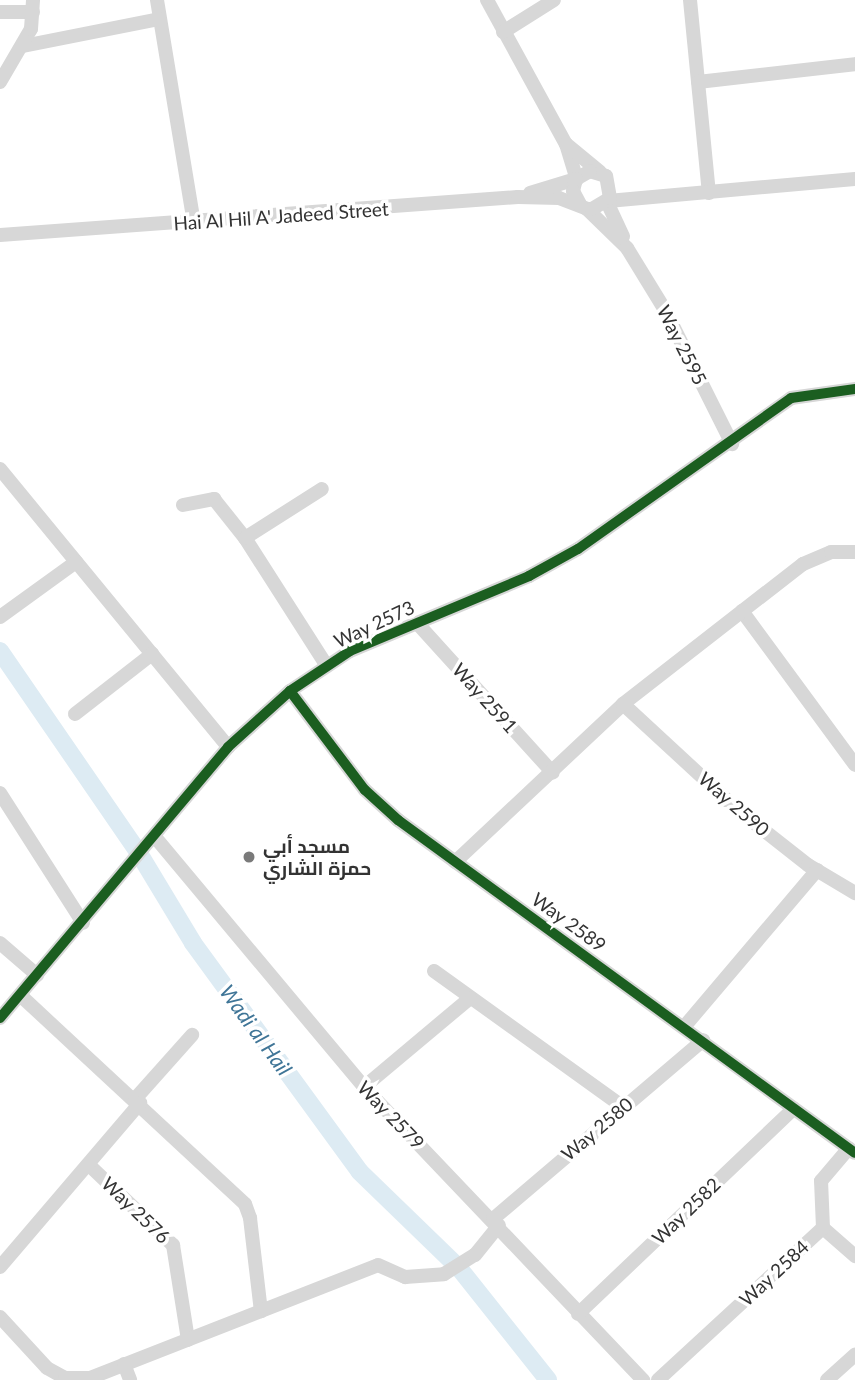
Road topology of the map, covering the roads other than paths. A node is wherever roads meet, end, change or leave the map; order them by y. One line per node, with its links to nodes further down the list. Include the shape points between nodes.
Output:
1 (156, 0): 7 (street)
2 (486, 0): 8 (street)
3 (554, 0): 8 (street)
4 (690, 0): 12 (street)
5 (33, 6): 6 (street); 9 (street)
6 (0, 12)
7 (159, 19): 9 (street); 26 (street)
8 (503, 32): 13 (street)
9 (23, 46): 11 (street)
10 (855, 64): 12 (street)
11 (0, 82)
12 (698, 82): 19 (street)
13 (566, 144): 14 (street); 15 (street)
14 (571, 163): 16 (street); 18 (street, via 567,175)
15 (605, 177): 16 (street, via 585,172); 21 (street); 23 (street)
16 (577, 179): 18 (street, Hai Al Hil A' Jadeed Street); 24 (street, via 573,191)
17 (855, 179): 19 (street)
18 (555, 185): 20 (street, Hai Al Hil A' Jadeed Street)
19 (709, 193): 21 (street)
20 (518, 197): 24 (street, Hai Al Hil A' Jadeed Street, via 559,198); 26 (street, Hai Al Hil A' Jadeed Street)
21 (651, 198): 22 (street)
22 (632, 200): 23 (street); 25 (street, via 618,211)
23 (608, 202): 24 (street); 25 (street, Way 2595)
24 (584, 207): 30 (street, Way 2595)
25 (616, 222): 30 (street, Way 2595)
26 (194, 223): 28 (street, Hai Al Hil A' Jadeed Street)
27 (0, 228): 28 (street)
28 (43, 232): 29 (street)
29 (0, 235)
30 (627, 248): 32 (street, Way 2595, via 665,310)
31 (855, 389): 32 (street, Way 2573, via 791,398)
32 (732, 444): 41 (street, Way 2573, via 578,549 529,576)
33 (0, 469): 38 (street)
34 (322, 489): 36 (street)
35 (183, 505): 36 (street, via 214,499)
36 (245, 538): 43 (street)
37 (855, 552): 39 (street, via 831,552 803,564)
38 (76, 562): 40 (street); 42 (street)
39 (743, 611): 45 (street); 48 (street)
40 (0, 617)
41 (417, 623): 43 (street, Way 2573, via 350,650); 49 (street, Way 2591)
42 (152, 654): 46 (street); 47 (street)
43 (327, 666): 44 (street, Way 2573)
44 (290, 691): 47 (street, Way 2573); 52 (street, Way 2589, via 365,790)
45 (624, 704): 49 (street); 53 (street, Way 2590, via 738,810)
46 (75, 714)
47 (228, 747): 51 (street, Way 2573)
48 (855, 765)
49 (553, 773): 52 (street)
50 (0, 793): 55 (street)
51 (155, 837): 55 (street, Way 2573); 65 (street, Way 2579)
52 (455, 862): 62 (street, Way 2589)
53 (817, 870): 54 (street, Way 2590); 62 (street)
54 (855, 892)
55 (83, 923): 58 (street, Way 2573)
56 (0, 943): 58 (street)
57 (434, 971): 60 (street)
58 (37, 975): 59 (street, Way 2573)
59 (20, 995): 61 (street, Way 2573); 66 (street)
60 (470, 998): 65 (street); 67 (street)
61 (0, 1018)
62 (684, 1027): 64 (street, Way 2589)
63 (191, 1035): 66 (street)
64 (703, 1041): 67 (street, Way 2580); 68 (street, Way 2589)
65 (364, 1087): 71 (street, Way 2579)
66 (137, 1101): 70 (street); 75 (street, via 244,1205 250,1218)
67 (623, 1107): 71 (street, Way 2580)
68 (794, 1108): 69 (street, Way 2589); 76 (street, Way 2582)
69 (852, 1151): 72 (street, Way 2584, via 821,1181 818,1194)
70 (90, 1166): 74 (street); 78 (street, Way 2576, via 173,1245)
71 (496, 1222): 75 (street, Way 2580, via 475,1255 444,1274 405,1277 379,1265); 76 (street, Way 2579)
72 (823, 1228): 73 (street); 83 (street, Way 2584)
73 (855, 1256)
74 (0, 1267)
75 (261, 1311): 78 (street, Way 2580)
76 (578, 1314): 82 (street, Way 2579)
77 (0, 1317): 80 (street, Way 2580, via 47,1368 65,1378 90,1378)
78 (188, 1340): 80 (street, Way 2580)
79 (855, 1355): 84 (street)
80 (124, 1364): 81 (street)
81 (130, 1380)
82 (643, 1380)
83 (658, 1380)
84 (827, 1380)

